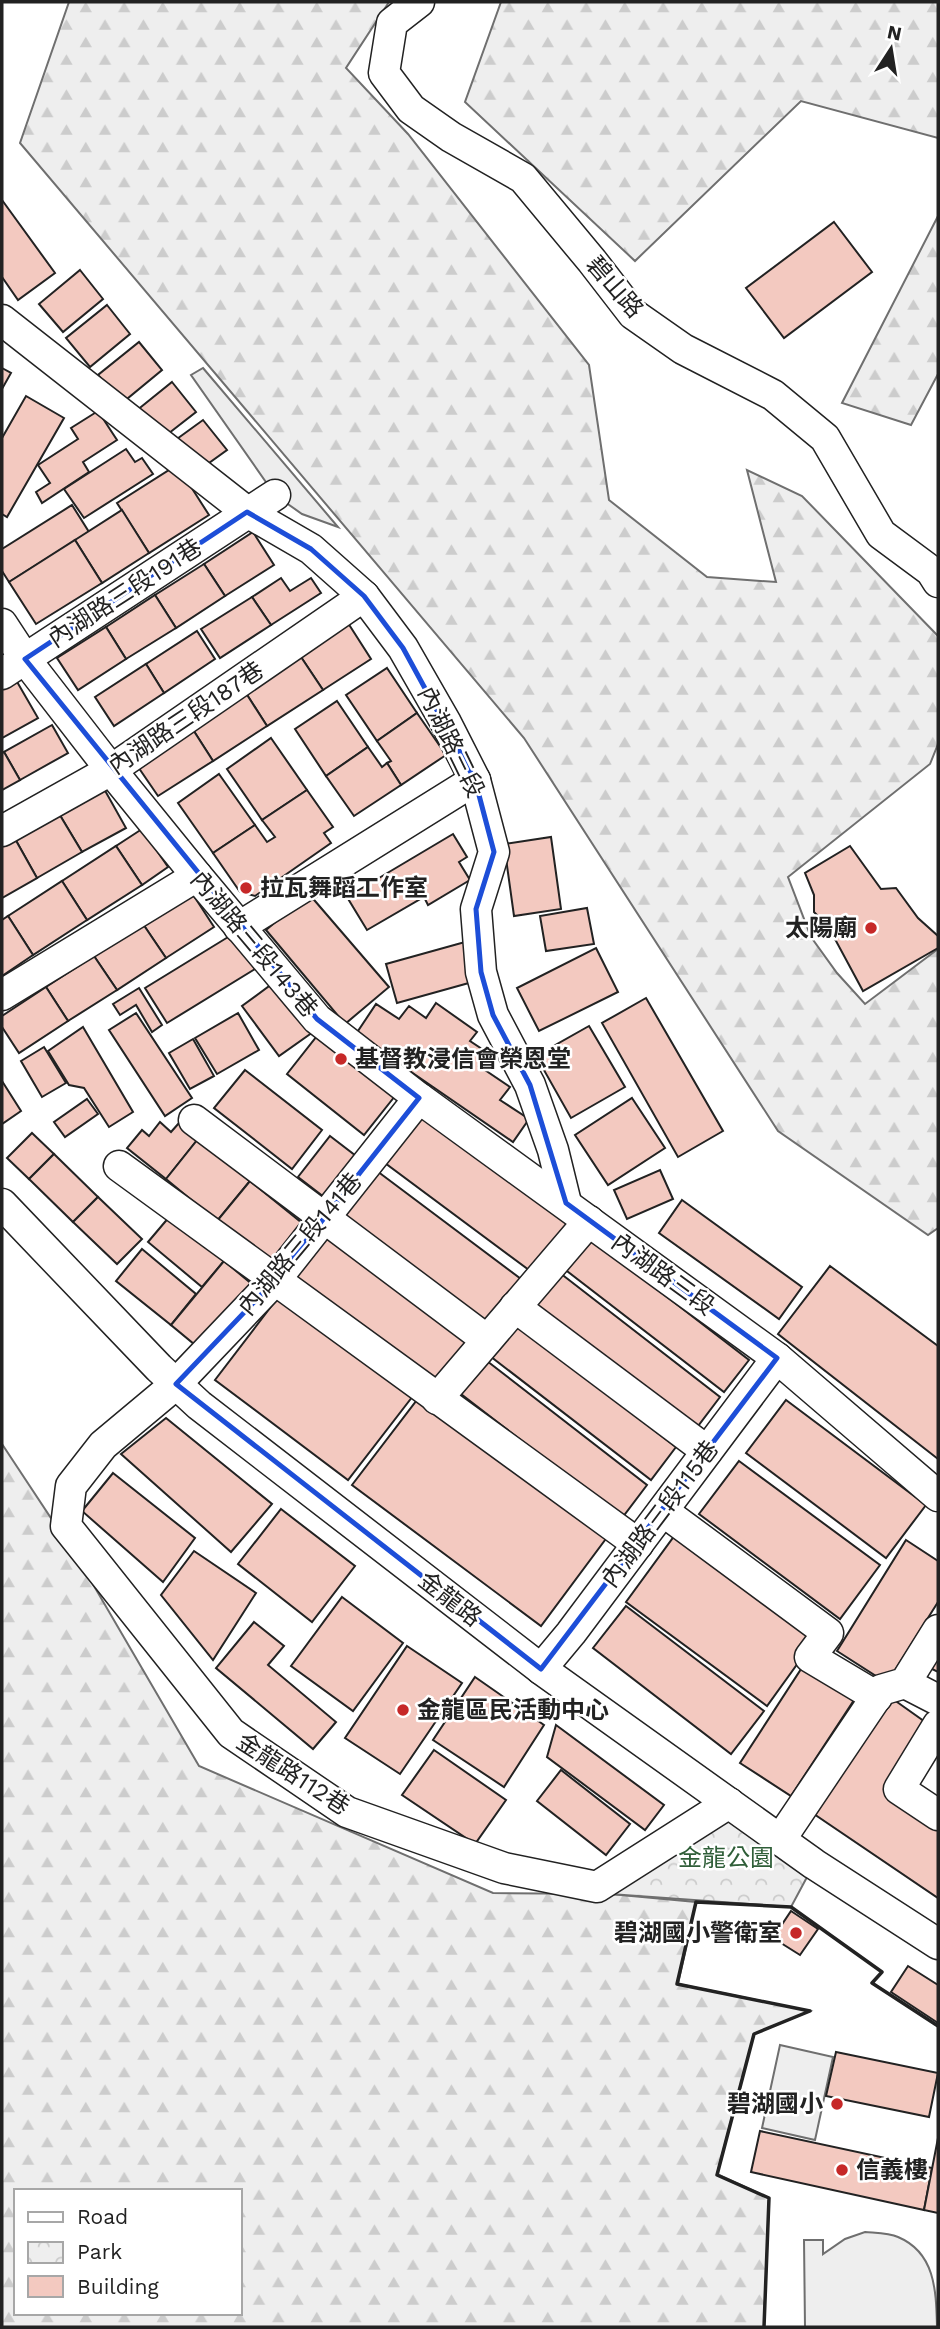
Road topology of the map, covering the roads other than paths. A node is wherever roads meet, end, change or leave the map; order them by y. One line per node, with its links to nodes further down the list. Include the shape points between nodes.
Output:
1 (419, 2): 5 (street, 碧山路, via 392,23 383,73 411,109 523,178 633,314 683,349 773,395 825,438 881,534 931,571)
2 (2, 320): 4 (street, 內湖路三段)
3 (275, 495): 4 (street, 內湖路三段191巷)
4 (247, 512): 6 (street, 內湖路三段, via 311,549); 8 (street, 內湖路三段191巷)
5 (938, 582)
6 (364, 596): 9 (street, 內湖路三段187巷); 10 (street, 內湖路三段, via 403,648)
7 (2, 624): 8 (street, 內湖路三段143巷)
8 (13, 666): 9 (street, 內湖路三段143巷)
9 (111, 770): 11 (street, 內湖路三段187巷); 12 (street, 內湖路三段143巷)
10 (475, 780): 13 (street); 19 (street, 內湖路三段, via 494,852 476,909 481,972 493,1015 530,1085)
11 (2, 831)
12 (197, 876): 13 (street, 內湖路三段143巷); 14 (street)
13 (239, 927): 15 (street, 內湖路三段143巷, via 317,1019)
14 (2, 995)
15 (419, 1098): 19 (street, 內湖路三段143巷); 20 (street, 內湖路三段141巷)
16 (194, 1120): 20 (street)
17 (119, 1166): 21 (street)
18 (2, 1204): 25 (street, 金龍路)
19 (578, 1212): 22 (street); 24 (street, 內湖路三段)
20 (324, 1217): 21 (street, 內湖路三段141巷); 23 (street)
21 (276, 1279): 25 (street, 內湖路三段141巷); 26 (street)
22 (515, 1307): 23 (street); 27 (street)
23 (487, 1340): 26 (street)
24 (776, 1358): 27 (street, 內湖路三段115巷); 28 (street, 內湖路三段)
25 (176, 1384): 32 (street, 金龍路); 37 (street, 金龍路112巷, via 103,1445 71,1486 66,1526 231,1733 347,1812 504,1868 597,1887)
26 (437, 1399): 30 (street)
27 (707, 1451): 29 (street, 內湖路三段115巷)
28 (938, 1496)
29 (663, 1511): 30 (street, 內湖路三段115巷); 34 (street, via 828,1633 810,1657)
30 (638, 1544): 32 (street, 內湖路三段115巷)
31 (938, 1630): 33 (street)
32 (541, 1669): 37 (street, 金龍路)
33 (905, 1683): 34 (street, via 881,1690); 35 (street)
34 (877, 1697): 39 (street)
35 (938, 1700)
36 (938, 1725): 38 (street, via 899,1789)
37 (729, 1803): 39 (street, 金龍路)
38 (938, 1815)
39 (780, 1840): 40 (street, 金龍路)
40 (938, 1944)

